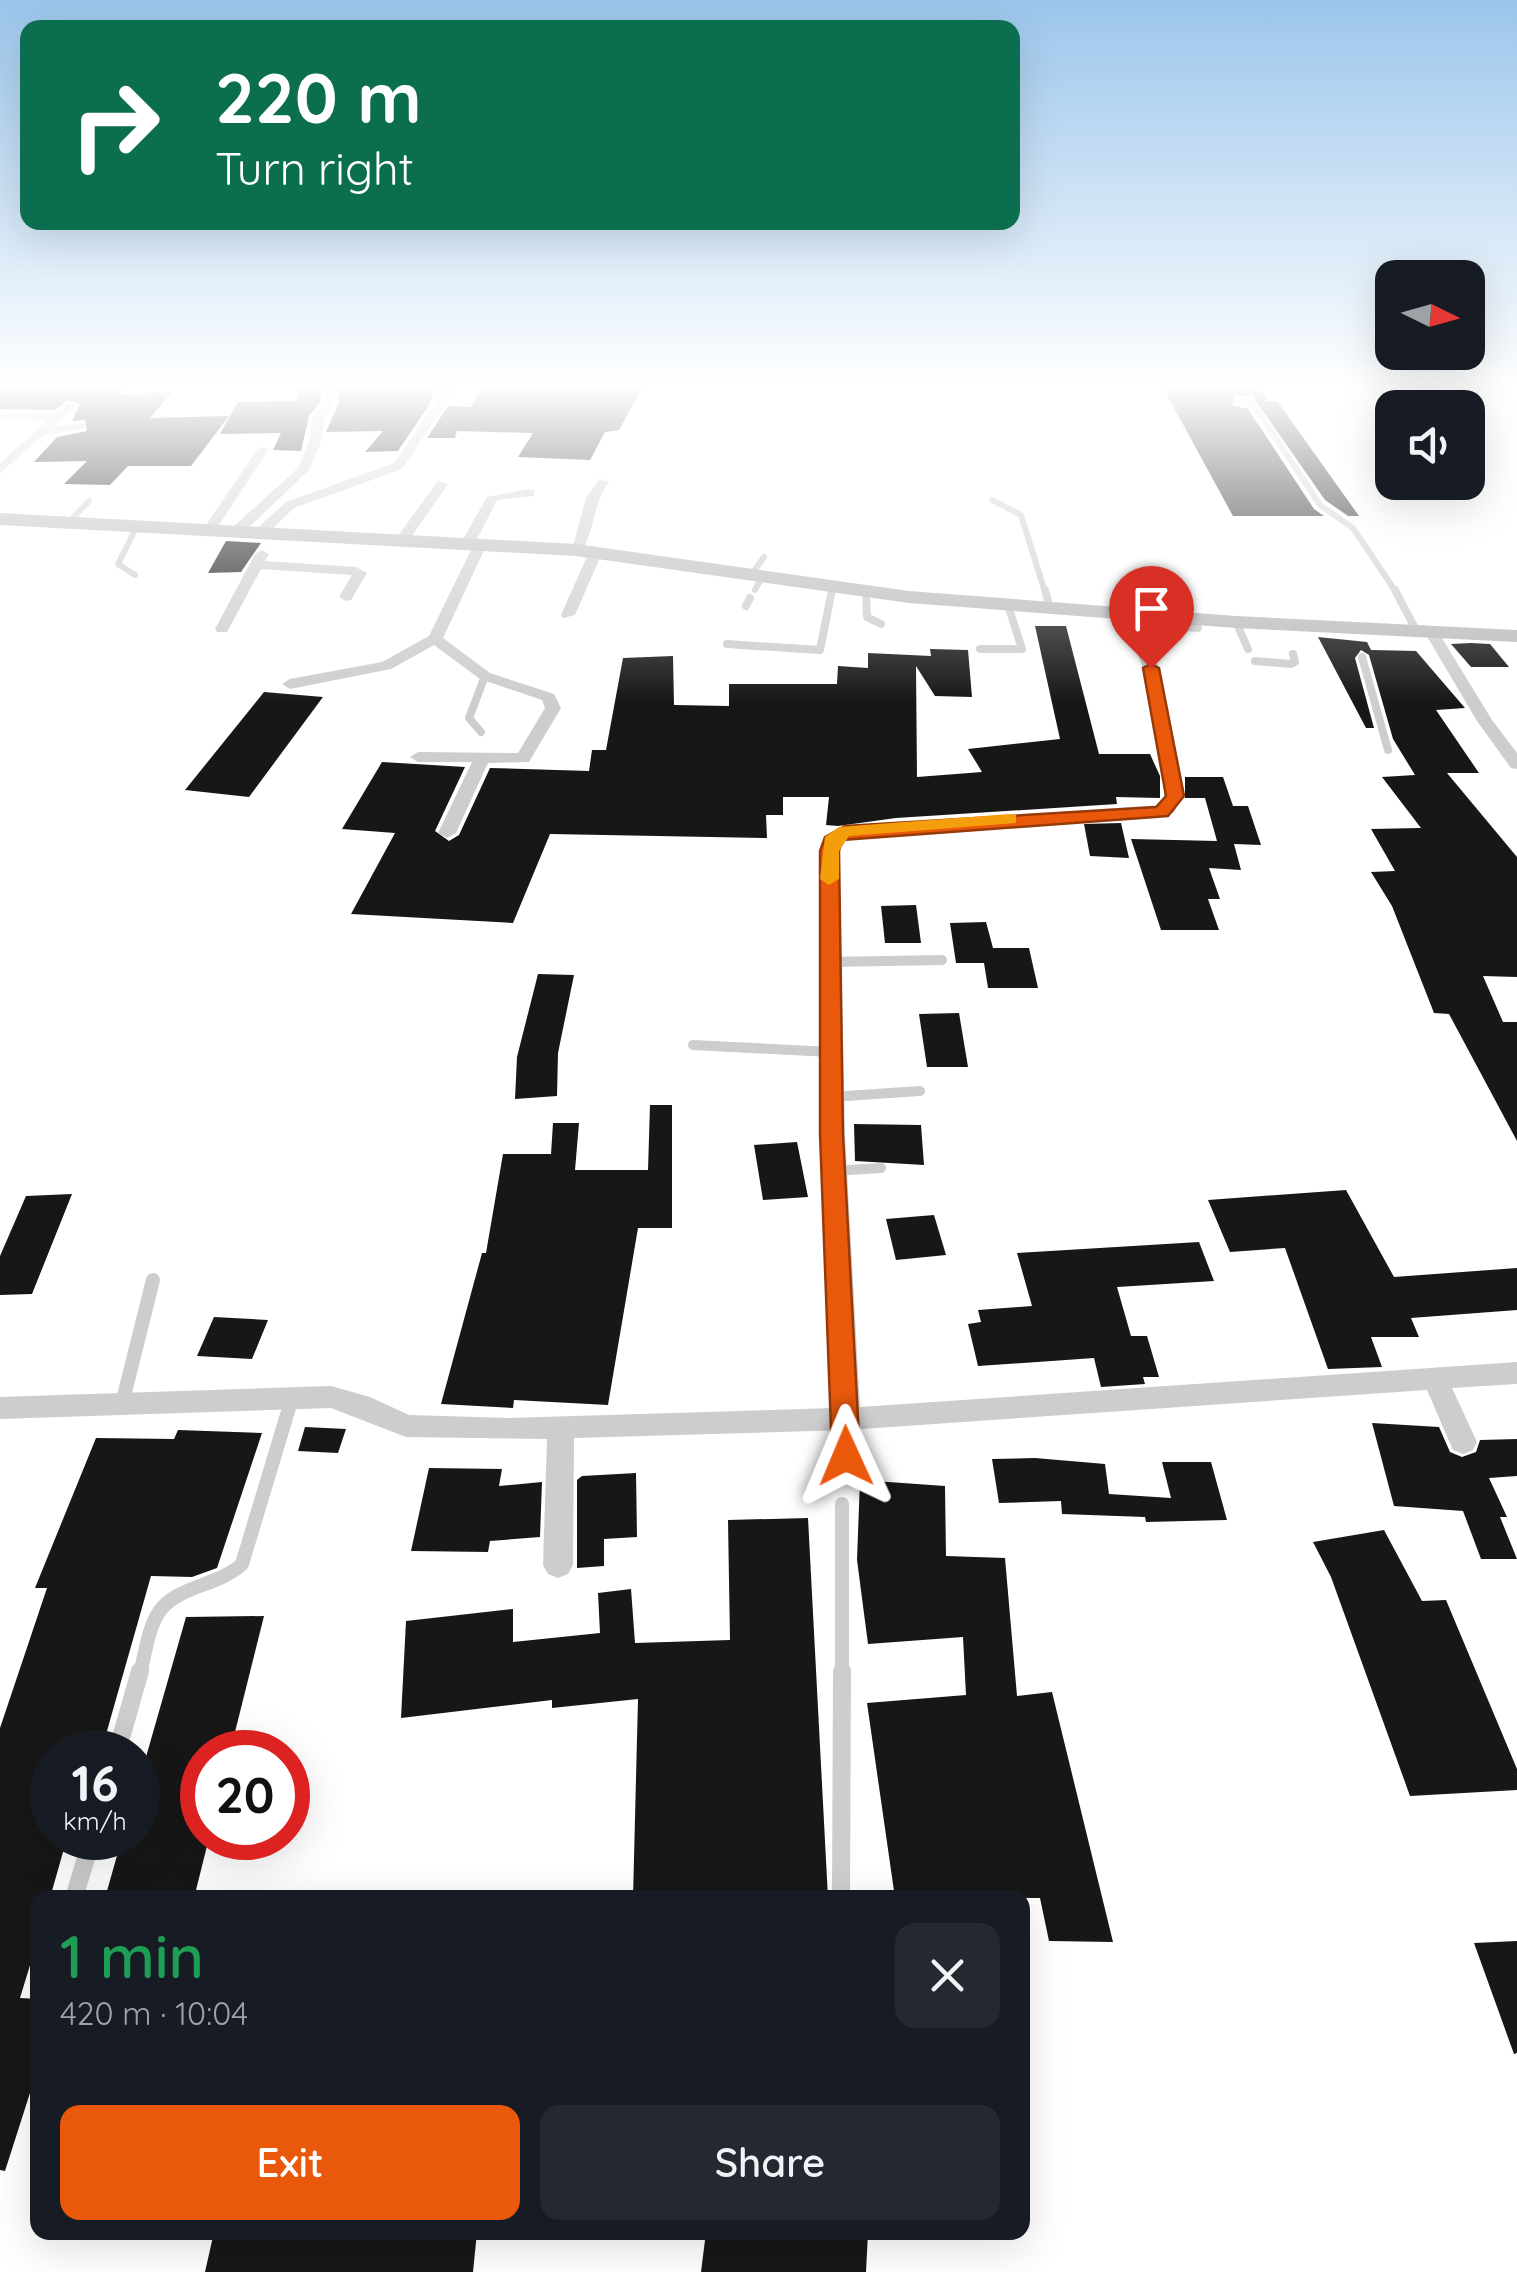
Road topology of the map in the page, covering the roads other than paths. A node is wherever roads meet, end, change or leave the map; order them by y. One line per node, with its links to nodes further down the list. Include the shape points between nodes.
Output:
1 (235, 490): 13 (street)
2 (281, 490): 14 (street)
3 (331, 490): 15 (street, via 290,505)
4 (438, 490): 16 (street)
5 (597, 490): 18 (street, via 589,501)
6 (1310, 490): 32 (lane, via 1352,528)
7 (530, 493): 17 (street, via 493,497)
8 (992, 500): 25 (lane, via 1026,524)
9 (90, 501): 11 (lane)
10 (1, 520): 11 (street)
11 (68, 523): 12 (street)
12 (136, 528): 13 (street); 20 (lane, via 118,564)
13 (208, 531): 14 (street)
14 (236, 532): 15 (street)
15 (267, 533): 16 (street); 19 (street)
16 (402, 540): 17 (street)
17 (474, 544): 18 (street); 34 (street)
18 (585, 551): 21 (street, via 754,584); 26 (street)
19 (257, 565): 23 (street, via 356,571); 31 (street)
20 (136, 575)
21 (833, 588): 22 (street); 35 (lane, via 820,650)
22 (866, 592): 24 (street); 29 (lane, via 867,616)
23 (346, 598)
24 (1008, 604): 25 (street); 37 (lane, via 1022,649)
25 (1050, 608): 27 (street)
26 (568, 615)
27 (1132, 618): 28 (street); 30 (lane); 50 (street, via 1151,668 1175,790 1168,808 845,831 834,837 830,851)
28 (1236, 622): 32 (street, via 1352,635); 36 (lane)
29 (881, 624)
30 (1198, 628)
31 (222, 630)
32 (1425, 632): 33 (street); 47 (street)
33 (1517, 636)
34 (435, 640): 41 (street); 42 (street, via 386,666)
35 (727, 644)
36 (1248, 648)
37 (980, 649)
38 (1292, 654): 40 (lane, via 1291,664)
39 (1362, 657): 44 (lane)
40 (1255, 661)
41 (485, 676): 43 (lane, via 469,718); 46 (street, via 548,697 553,708 523,758)
42 (290, 684)
43 (481, 732)
44 (1388, 750)
45 (418, 757): 46 (street)
46 (481, 760): 48 (street)
47 (1517, 764)
48 (447, 832)
49 (942, 960): 50 (lane)
50 (829, 962): 52 (street)
51 (693, 1045): 52 (lane)
52 (830, 1052): 54 (street)
53 (920, 1091): 54 (lane)
54 (831, 1097): 56 (street)
55 (881, 1168): 56 (lane)
56 (832, 1171): 63 (street)
57 (152, 1280): 61 (lane)
58 (1517, 1373): 59 (street)
59 (1434, 1377): 63 (street); 65 (street)
60 (292, 1398): 61 (street); 64 (street, via 361,1404 406,1426); 69 (lane, via 242,1564 230,1578 166,1602)
61 (122, 1404): 62 (street)
62 (0, 1408)
63 (846, 1419): 64 (street); 66 (lane)
64 (561, 1428): 68 (street)
65 (1463, 1442)
66 (846, 1456)
67 (842, 1504): 72 (lane)
68 (558, 1565)
69 (124, 1730)
70 (85, 1860): 71 (lane)
71 (76, 1890)
72 (840, 1890)

